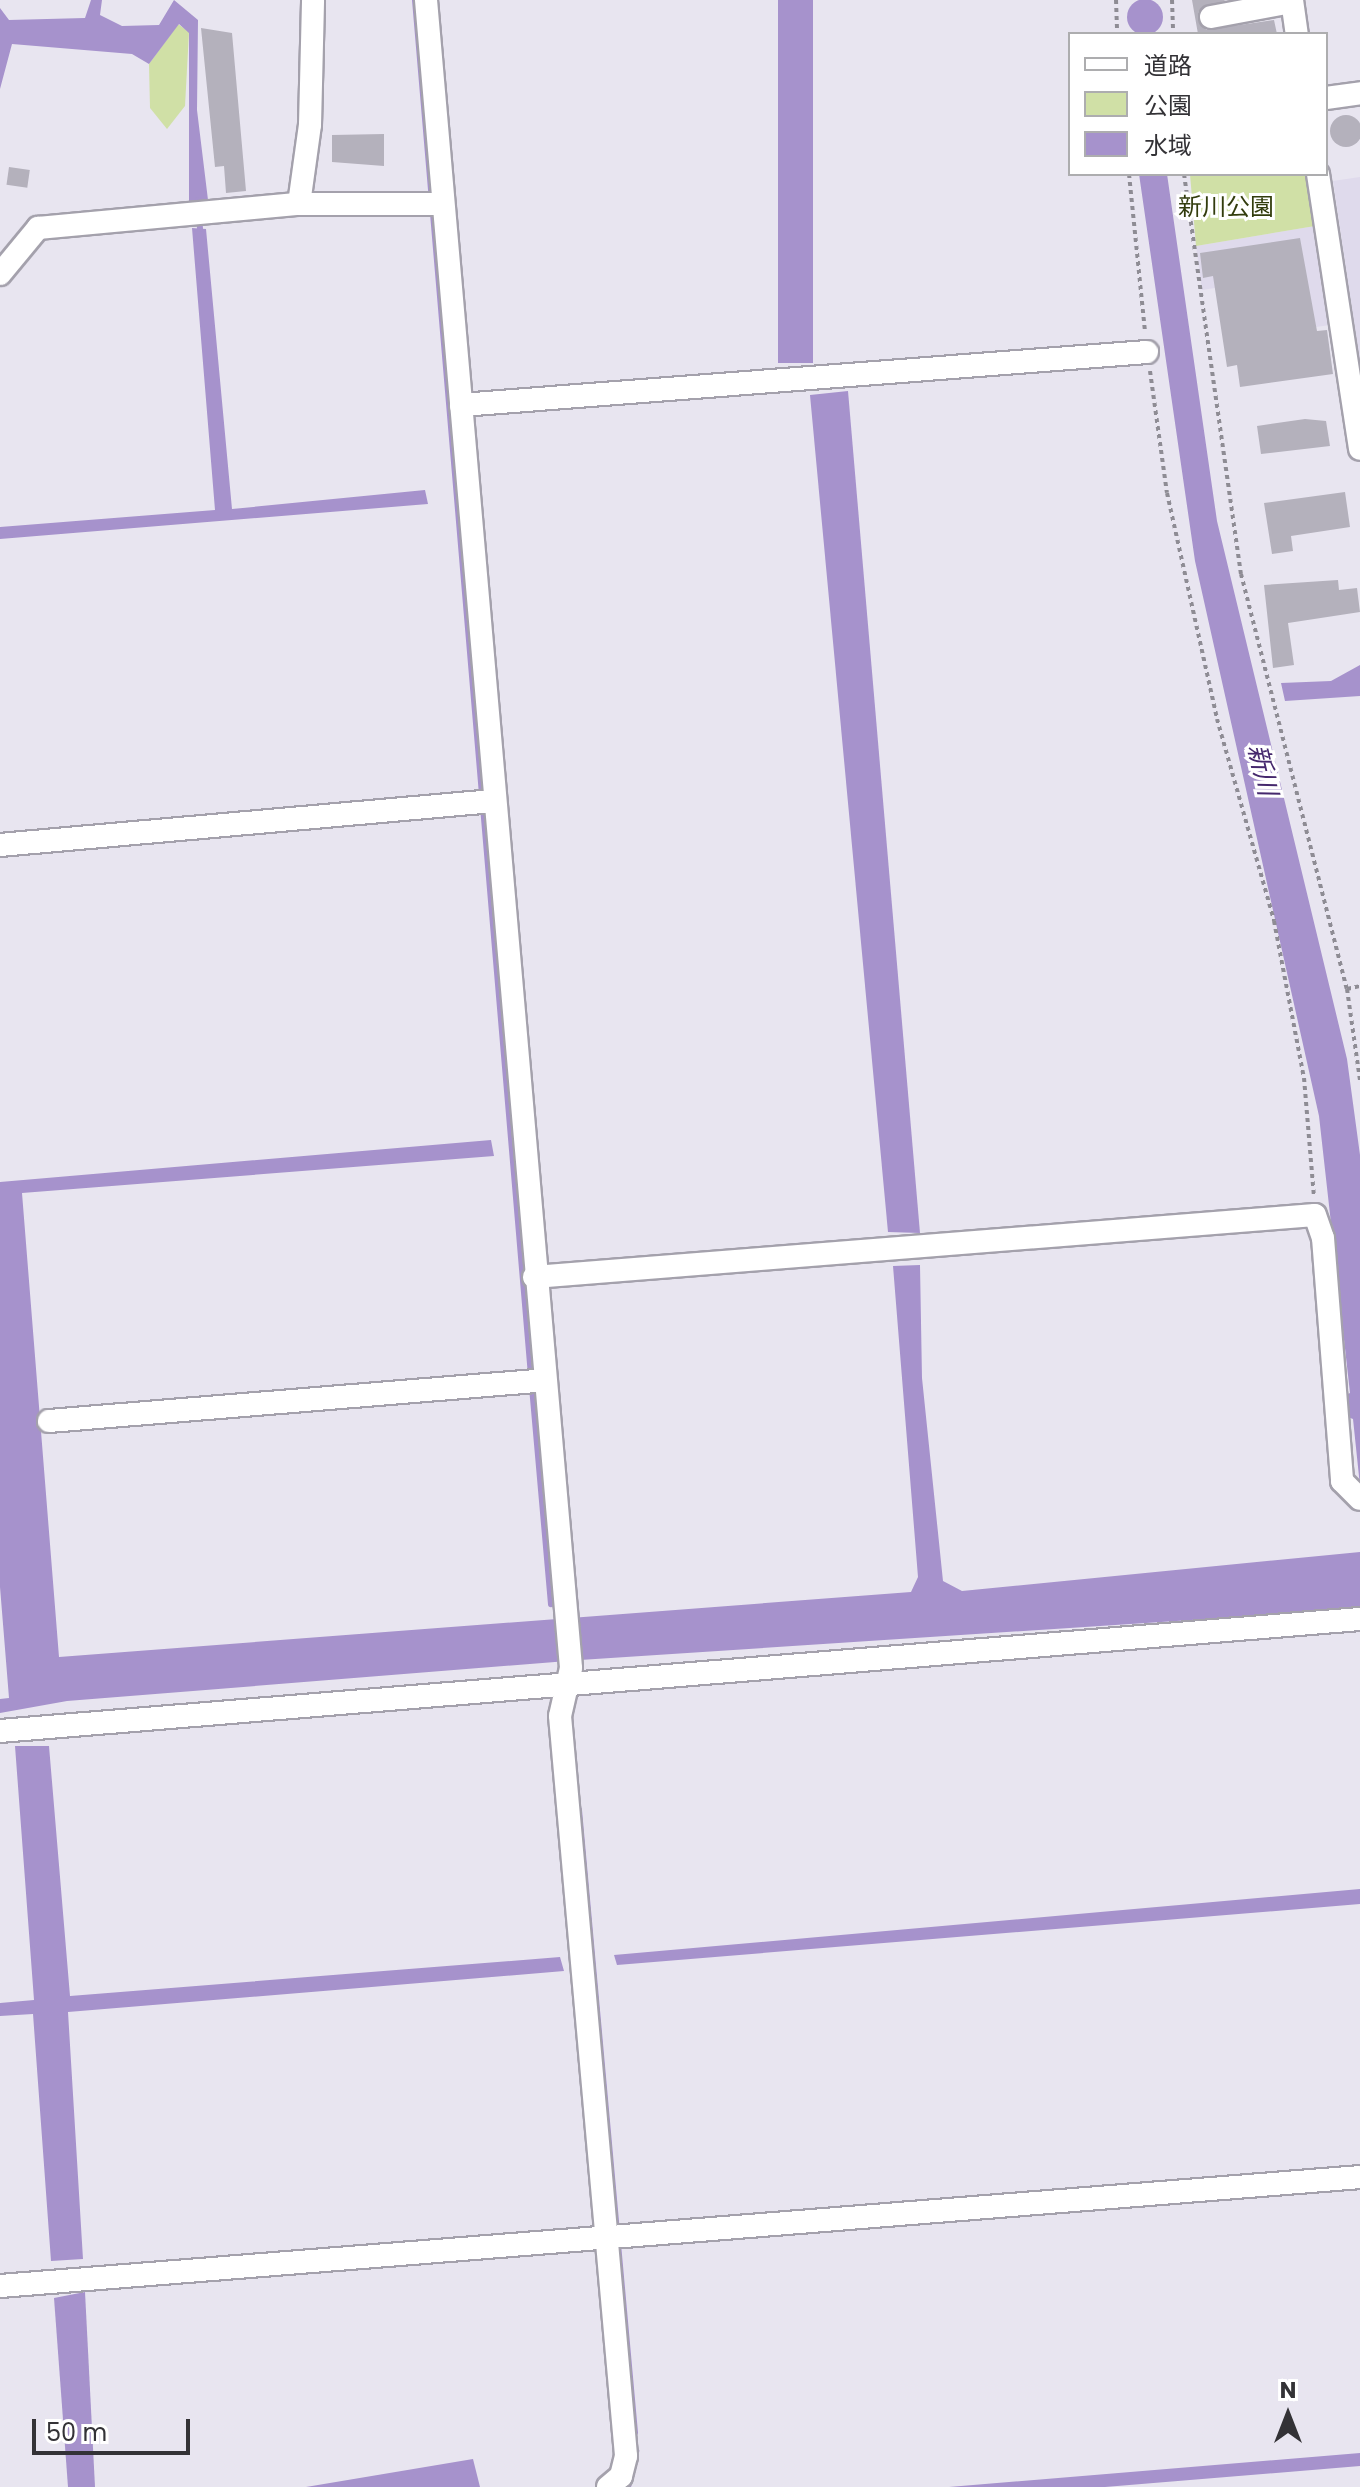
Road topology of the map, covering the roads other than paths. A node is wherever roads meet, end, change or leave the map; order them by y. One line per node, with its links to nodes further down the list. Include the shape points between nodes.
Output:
1 (313, 0): 9 (street, via 310,125)
2 (426, 0): 10 (street)
3 (1292, 1): 4 (street); 5 (street)
4 (1211, 17)
5 (1297, 32)
6 (1360, 93): 7 (street)
7 (1328, 98)
8 (1318, 176): 14 (street)
9 (299, 204): 10 (street); 11 (street, via 38,228)
10 (443, 204): 13 (street)
11 (0, 274)
12 (1147, 352): 13 (street)
13 (461, 405): 15 (street)
14 (1360, 449)
15 (494, 801): 16 (street); 17 (street)
16 (0, 845)
17 (534, 1277): 18 (street); 20 (street, via 1315,1215 1323,1238 1342,1481)
18 (535, 1381): 19 (street); 22 (street)
19 (49, 1421)
20 (1360, 1499)
21 (1359, 1625): 22 (street)
22 (570, 1676): 23 (street); 25 (street, via 560,1716)
23 (0, 1731)
24 (1360, 2177): 25 (street)
25 (618, 2237): 26 (street); 27 (street, via 626,2456 621,2476)
26 (0, 2286)
27 (608, 2487)

